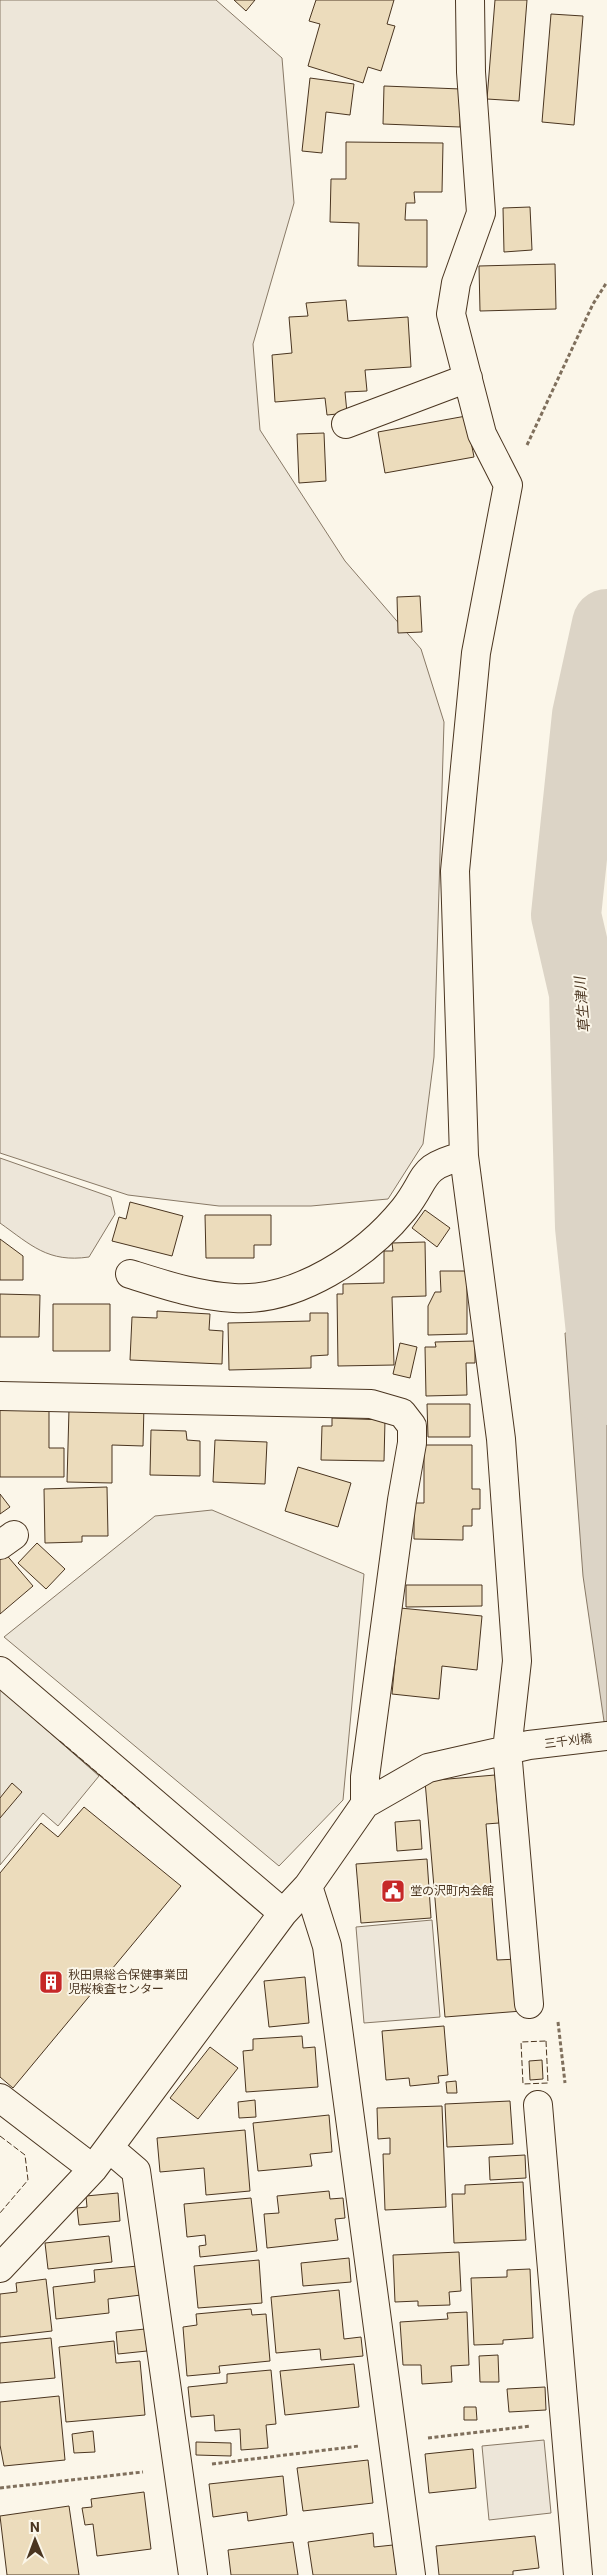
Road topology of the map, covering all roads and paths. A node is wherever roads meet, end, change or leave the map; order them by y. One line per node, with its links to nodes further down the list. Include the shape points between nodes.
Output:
1 (470, 0): 3 (street, via 471,72 481,213 456,283 451,314)
2 (607, 282): 5 (path, via 593,304)
3 (468, 378): 4 (street); 5 (street, via 482,434)
4 (346, 424)
5 (508, 485): 6 (street, via 476,653 455,871)
6 (464, 1156): 7 (street, via 444,1161 428,1170 404,1208 371,1242 335,1270 303,1286 271,1295 236,1298 187,1292); 11 (street, via 501,1439 517,1661)
7 (130, 1274)
8 (0, 1396): 12 (street, via 371,1404 402,1413 412,1426 412,1443 367,1767)
9 (0, 1671): 14 (street)
10 (607, 1736): 11 (street, 三千刈橋)
11 (518, 1748): 12 (street, 三千刈橋, via 428,1768); 15 (street)
12 (365, 1804): 13 (street)
13 (308, 1886): 14 (street); 22 (street, via 327,1946)
14 (283, 1913): 18 (street)
15 (528, 2004)
16 (0, 2098): 19 (street)
17 (538, 2105): 21 (street)
18 (109, 2148): 19 (street); 23 (street, via 136,2171)
19 (93, 2169): 20 (street)
20 (0, 2268)
21 (565, 2422): 22 (path); 27 (street)
22 (394, 2442): 23 (path); 26 (street)
23 (178, 2468): 24 (path); 25 (street)
24 (0, 2488)
25 (193, 2575)
26 (411, 2575)
27 (578, 2575)

